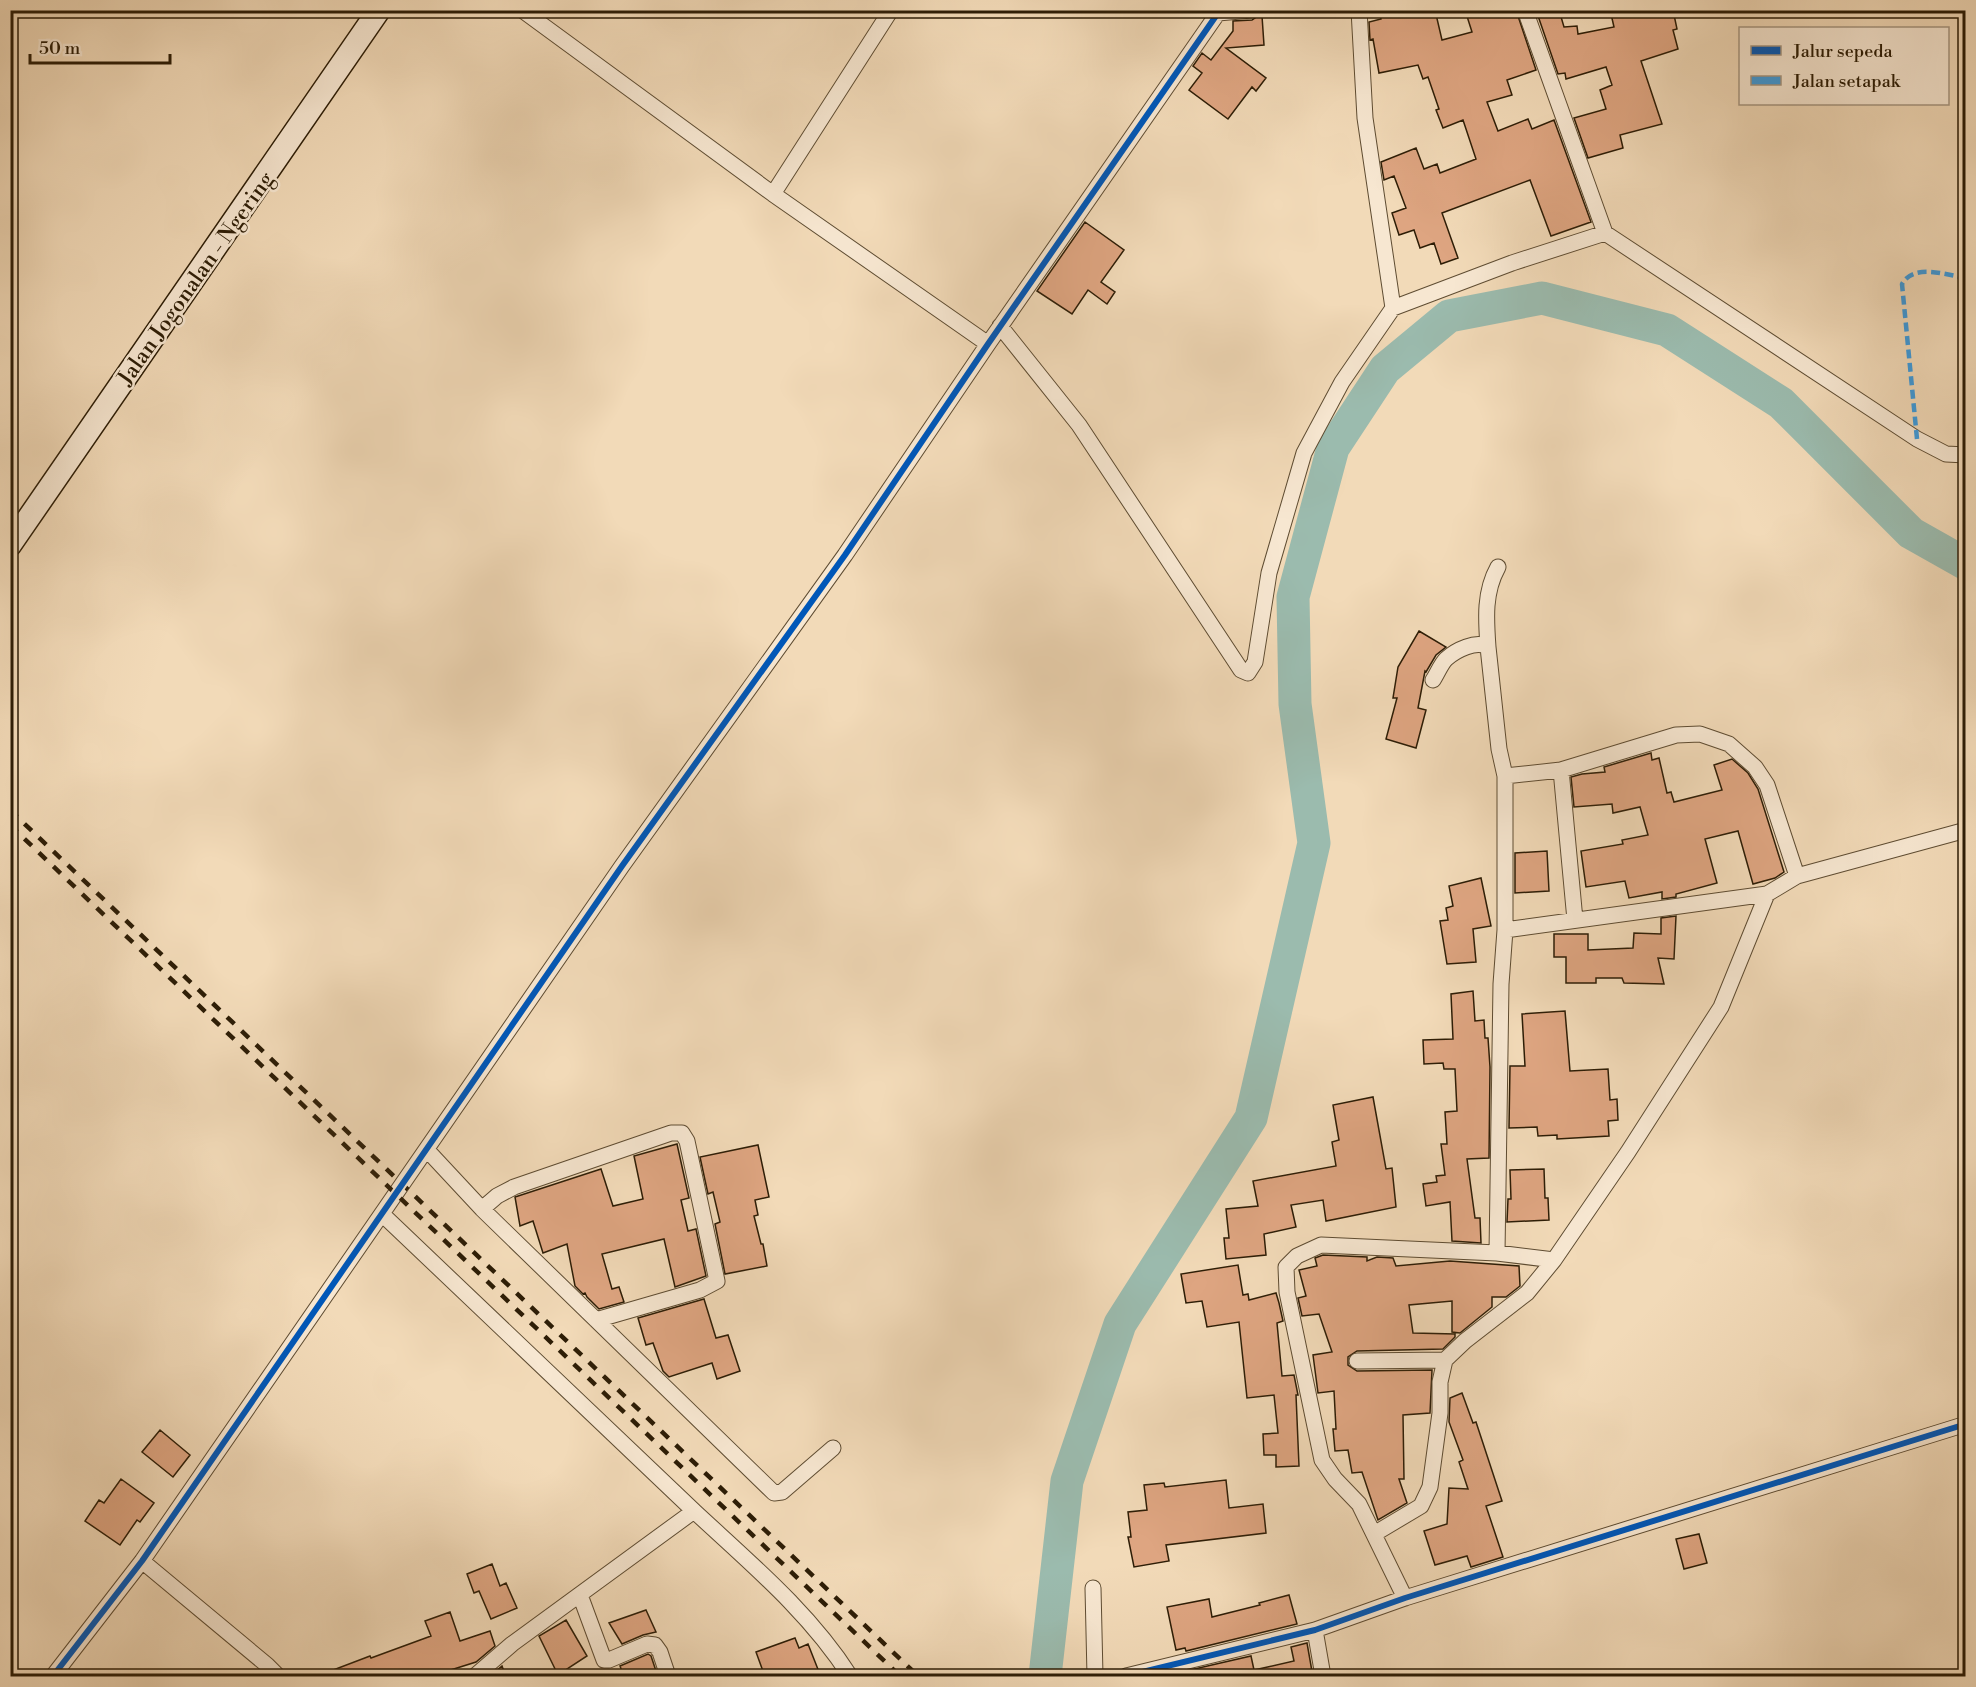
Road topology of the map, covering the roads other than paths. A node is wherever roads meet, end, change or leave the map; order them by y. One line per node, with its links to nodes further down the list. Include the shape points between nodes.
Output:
1 (379, 10): 14 (main road, Jalan Jogonalan - Ngering)
2 (522, 10): 8 (street)
3 (891, 10): 8 (street)
4 (1251, 10): 7 (street)
5 (1359, 10): 10 (street, via 1365,118)
6 (1525, 10): 9 (street)
7 (1218, 12): 11 (street)
8 (773, 194): 12 (street)
9 (1605, 233): 10 (street); 13 (street, via 1917,439 1946,454)
10 (1393, 308): 11 (street, via 1342,382 1304,453 1269,573 1255,662 1248,673 1240,670 1079,425)
11 (1000, 326): 12 (street)
12 (988, 344): 25 (street, via 845,555 622,866)
13 (1965, 455)
14 (10, 545)
15 (1497, 567): 16 (street, via 1489,583)
16 (1488, 647): 17 (street, via 1476,644 1459,651 1445,660); 19 (street)
17 (1433, 680)
18 (1561, 770): 19 (street); 21 (street, via 1676,735 1700,734 1729,744 1755,767 1767,785); 23 (street)
19 (1505, 776): 24 (street)
20 (1965, 830): 21 (street)
21 (1797, 876): 22 (street)
22 (1767, 894): 23 (street); 29 (street, via 1720,1007)
23 (1575, 920): 24 (street)
24 (1505, 930): 28 (street)
25 (427, 1150): 26 (street); 27 (street)
26 (483, 1209): 30 (street); 30 (street, via 514,1187 671,1133 682,1133 687,1141 717,1281 700,1290)
27 (382, 1214): 35 (street); 37 (street)
28 (1497, 1254): 29 (street); 36 (street, via 1322,1245 1297,1256 1286,1268 1287,1292 1322,1460 1359,1504)
29 (1554, 1260): 32 (street, via 1527,1293)
30 (596, 1320): 34 (street, via 774,1493 782,1492)
31 (1357, 1360): 32 (street)
32 (1445, 1360): 36 (street, via 1430,1487 1422,1506)
33 (1965, 1424): 40 (street)
34 (832, 1448)
35 (694, 1511): 39 (street); 46 (street, via 782,1592 831,1647)
36 (1374, 1534): 40 (street)
37 (142, 1561): 42 (street); 43 (street)
38 (1093, 1588): 47 (street)
39 (580, 1595): 44 (street, via 512,1644); 45 (street, via 604,1660 647,1644 655,1645)
40 (1405, 1598): 41 (street)
41 (1315, 1630): 48 (street); 49 (street)
42 (53, 1677)
43 (278, 1677)
44 (475, 1677)
45 (668, 1677)
46 (850, 1677)
47 (1095, 1677)
48 (1126, 1677)
49 (1323, 1677)

